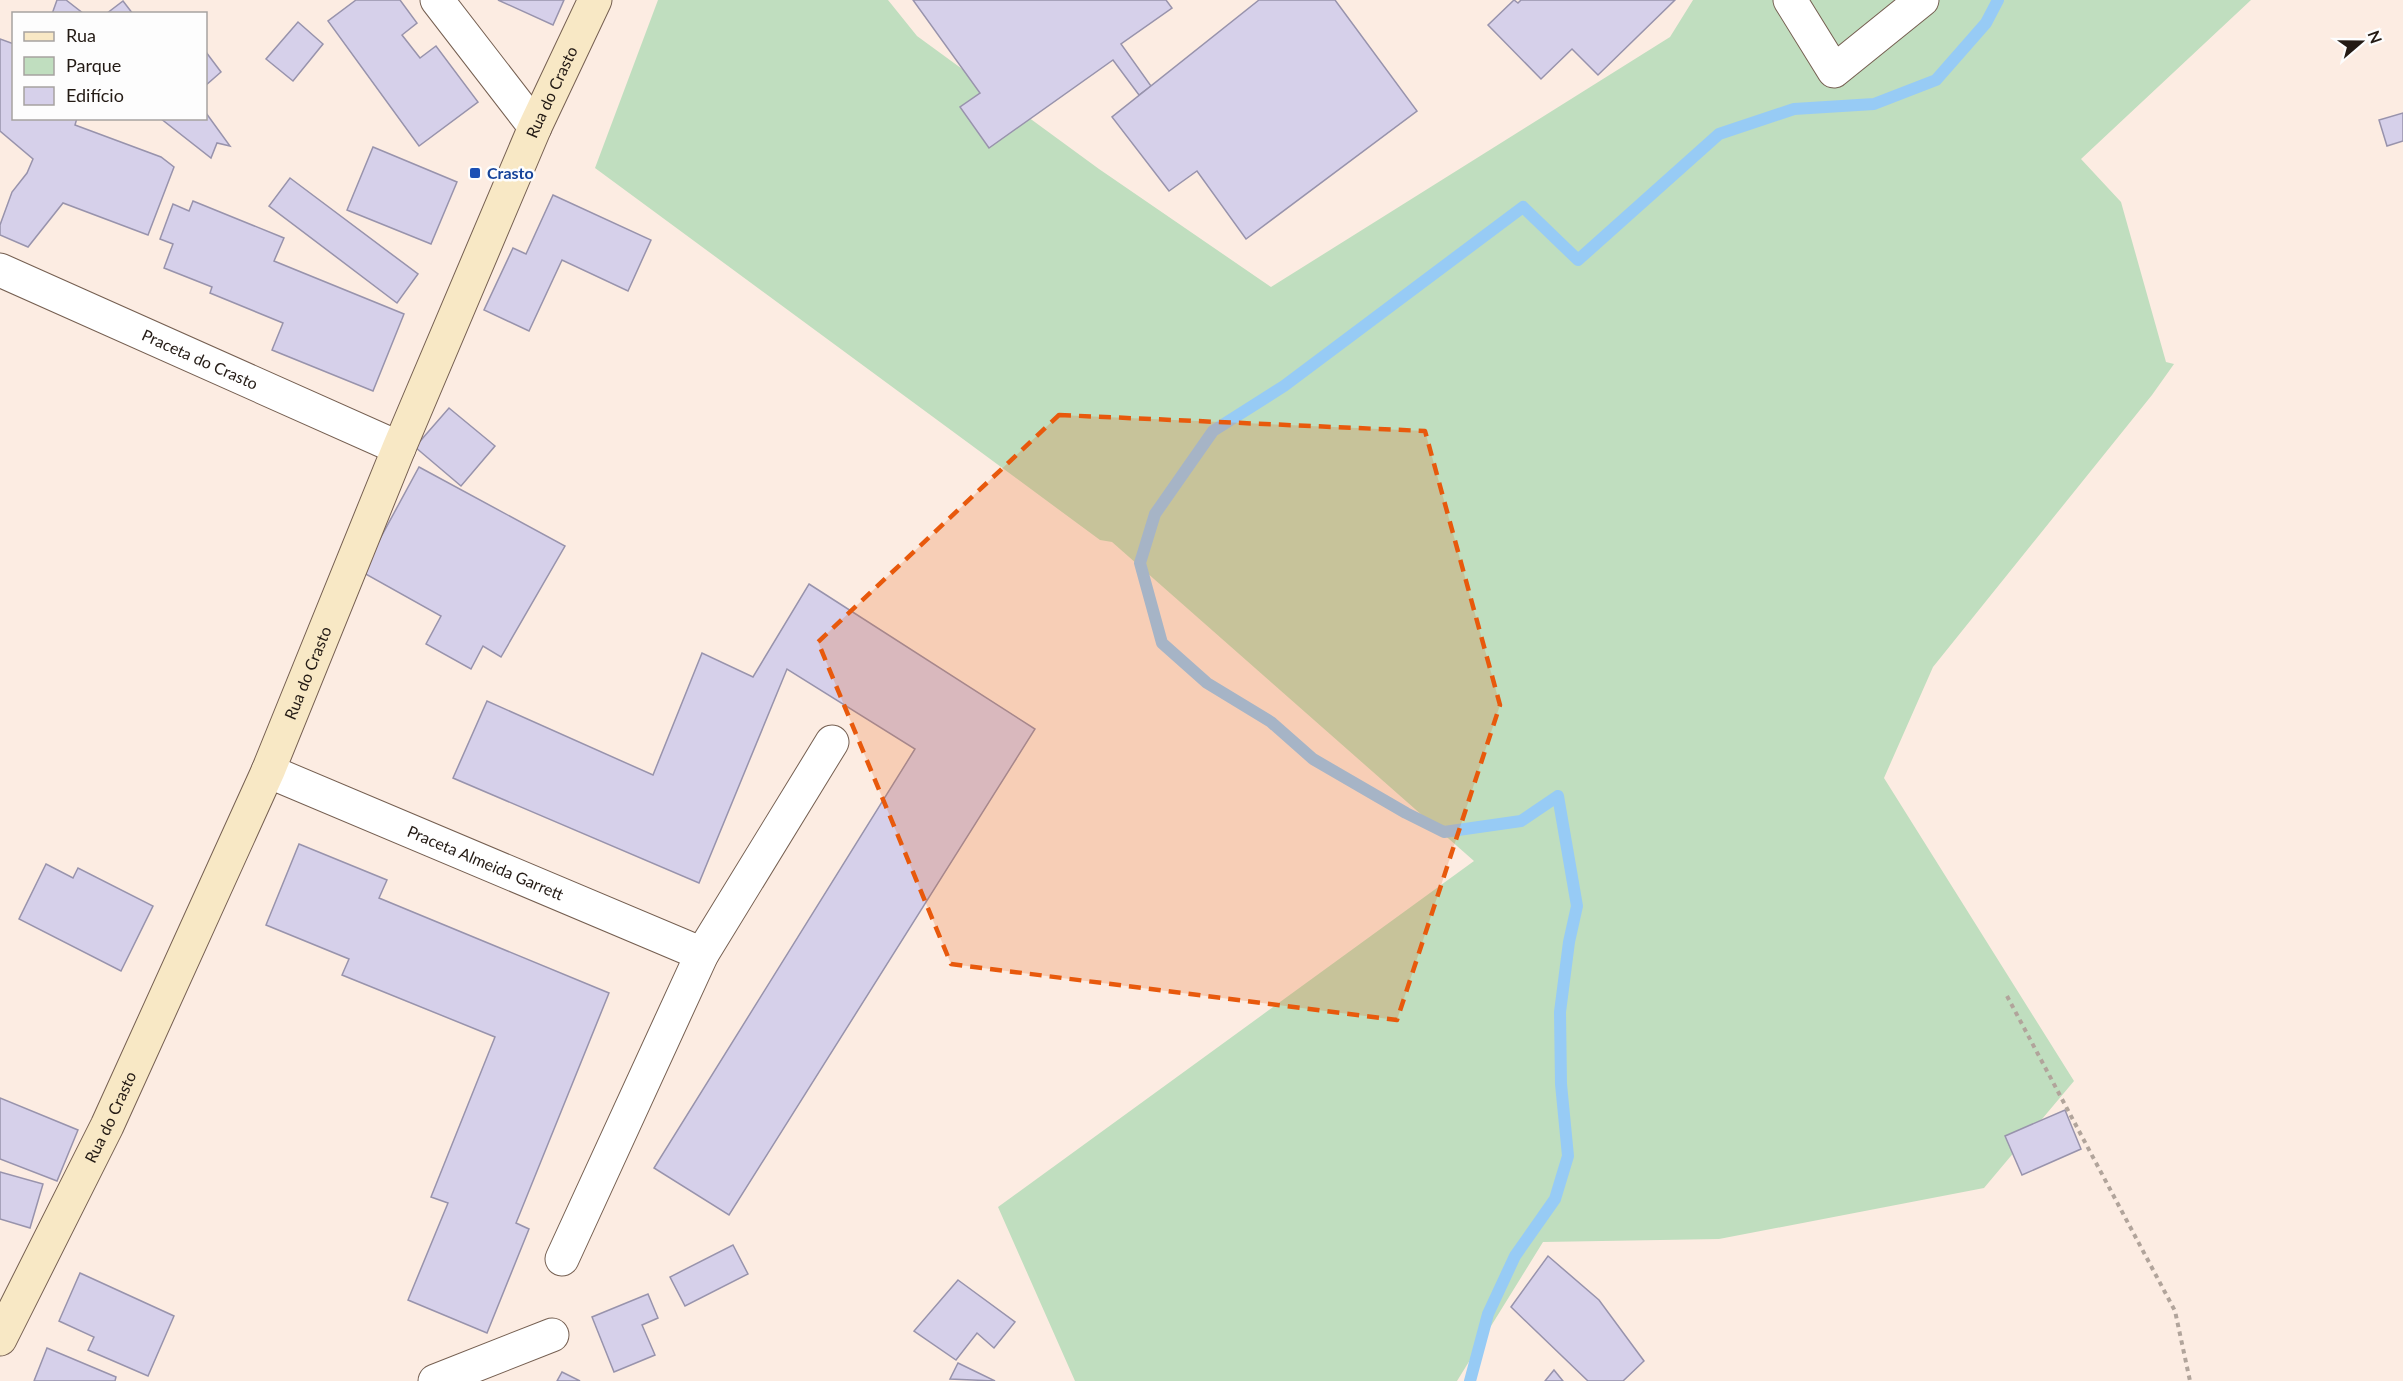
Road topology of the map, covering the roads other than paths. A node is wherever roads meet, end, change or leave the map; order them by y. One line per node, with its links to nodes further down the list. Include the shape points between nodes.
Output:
1 (437, 0): 5 (street)
2 (595, 0): 5 (street, Rua do Crasto)
3 (1791, 0): 4 (street, via 1834,71)
4 (1922, 0)
5 (535, 127): 7 (street, Rua do Crasto)
6 (0, 270): 7 (street, Praceta do Crasto)
7 (399, 448): 9 (street, Rua do Crasto)
8 (832, 742): 10 (street)
9 (268, 771): 10 (street, Praceta Almeida Garrett); 13 (street, Rua do Crasto, via 107,1126)
10 (702, 954): 11 (street)
11 (562, 1259)
12 (552, 1335): 14 (street)
13 (0, 1339)
14 (435, 1381)

